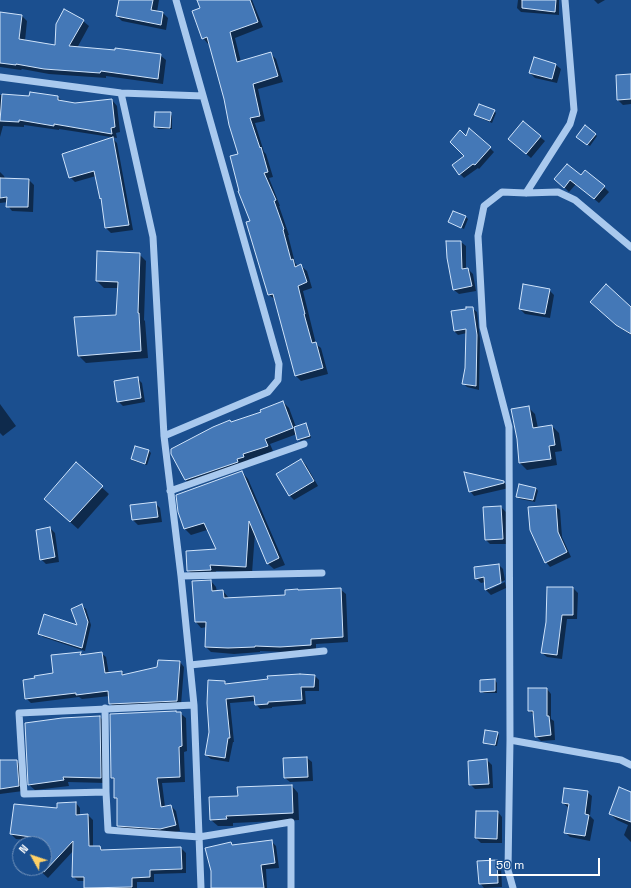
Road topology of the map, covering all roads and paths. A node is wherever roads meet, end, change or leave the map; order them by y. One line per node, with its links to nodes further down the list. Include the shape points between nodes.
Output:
1 (176, 0): 5 (street)
2 (565, 0): 6 (street, via 574,110 570,124)
3 (0, 77): 4 (street)
4 (121, 93): 5 (street); 8 (street, via 153,237)
5 (203, 96): 8 (street, via 279,364 278,380 268,392)
6 (526, 193): 7 (street, via 558,192 575,200); 17 (street, via 502,192 484,206 478,236 483,327 509,427)
7 (631, 247)
8 (164, 436): 10 (street)
9 (304, 444): 10 (street)
10 (170, 491): 12 (street)
11 (322, 573): 12 (street)
12 (181, 576): 14 (street)
13 (324, 651): 14 (street)
14 (190, 665): 15 (street)
15 (194, 705): 16 (street); 20 (street)
16 (105, 708): 19 (street); 19 (street, via 19,713 24,794)
17 (510, 740): 18 (street, via 621,760); 23 (street, via 508,870)
18 (631, 765)
19 (106, 792): 20 (street, via 108,830)
20 (199, 836): 21 (street); 22 (street, via 291,822)
21 (201, 888)
22 (291, 888)
23 (513, 888)

